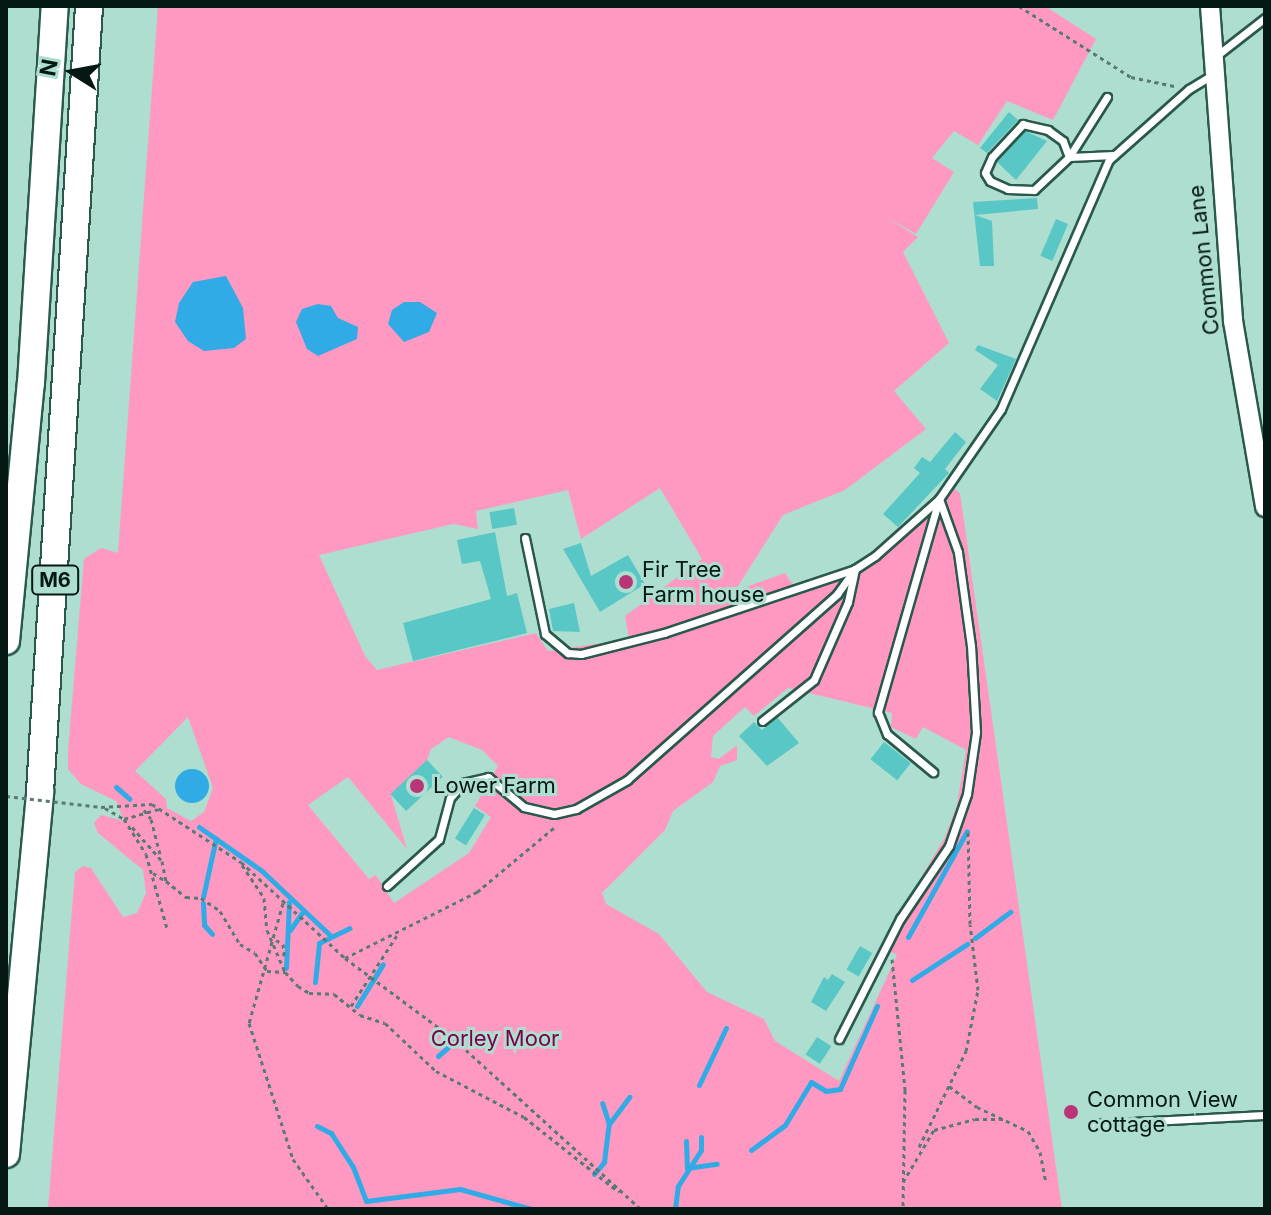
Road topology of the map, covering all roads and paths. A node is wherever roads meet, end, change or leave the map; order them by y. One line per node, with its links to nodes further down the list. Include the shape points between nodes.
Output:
1 (55, 6): 15 (highway, M6, via 31,383)
2 (89, 6): 49 (highway, M6, via 40,792)
3 (1019, 6): 7 (path, via 1131,77)
4 (1210, 6): 6 (street, Common Lane)
5 (1265, 18): 6 (lane)
6 (1211, 68): 7 (lane); 12 (street, Common Lane, via 1233,321)
7 (1189, 89): 9 (lane)
8 (1107, 97): 10 (lane)
9 (1114, 155): 10 (lane); 11 (lane, via 1025,363 1001,409)
10 (1069, 157): 10 (lane, via 1034,190 1008,189 985,173 992,157 1023,124 1048,130 1063,141)
11 (939, 499): 14 (lane); 17 (lane, via 878,712 887,734); 18 (lane, via 958,552 971,646 976,732)
12 (1265, 507)
13 (525, 538): 14 (lane, via 545,634 568,653 608,650)
14 (855, 569): 16 (lane, via 848,602 814,680); 21 (lane, via 837,594 757,659 627,780)
15 (6, 641)
16 (762, 721)
17 (933, 772)
18 (967, 794): 43 (lane, via 949,846 900,919); 44 (path, via 970,924 978,990 966,1051)
19 (6, 796): 20 (path, bridge)
20 (101, 807): 23 (path, via 142,802); 24 (path)
21 (576, 809): 30 (lane, via 537,814 496,780 478,777 458,786 450,798 439,839 427,855); 33 (path, via 477,892)
22 (142, 810): 23 (path); 24 (path); 26 (path, via 151,819)
23 (167, 812): 27 (path)
24 (124, 819): 25 (path)
25 (132, 827): 26 (path); 28 (path)
26 (162, 861): 29 (path)
27 (241, 862): 31 (path); 34 (path, via 264,898 267,930)
28 (152, 872): 29 (path); 32 (path)
29 (166, 881): 39 (path, via 186,897 201,898 220,911 240,944)
30 (387, 886)
31 (284, 902): 34 (path); 37 (path)
32 (167, 928)
33 (399, 932): 35 (path); 41 (path)
34 (274, 938): 39 (path); 40 (path)
35 (355, 950): 37 (path); 38 (path)
36 (887, 951): 51 (path, via 896,966 905,1090)
37 (338, 952): 38 (path)
38 (345, 958): 41 (path)
39 (265, 968): 40 (path); 53 (path, via 249,1023 293,1159)
40 (285, 972): 42 (path, via 309,993 334,994)
41 (370, 976): 42 (path); 52 (path, via 454,1039)
42 (351, 1006): 52 (path, via 397,1031 448,1080 524,1117)
43 (839, 1039)
44 (949, 1086): 46 (path, via 977,1107); 48 (path)
45 (1265, 1115): 47 (lane)
46 (1007, 1119): 48 (path, via 975,1119 934,1130); 50 (path, via 1028,1131 1040,1152)
47 (1094, 1124)
48 (919, 1147): 51 (path)
49 (6, 1154)
50 (1046, 1182)
51 (901, 1185): 55 (path)
52 (625, 1196): 54 (path)
53 (328, 1209)
54 (641, 1209)
55 (903, 1209)

